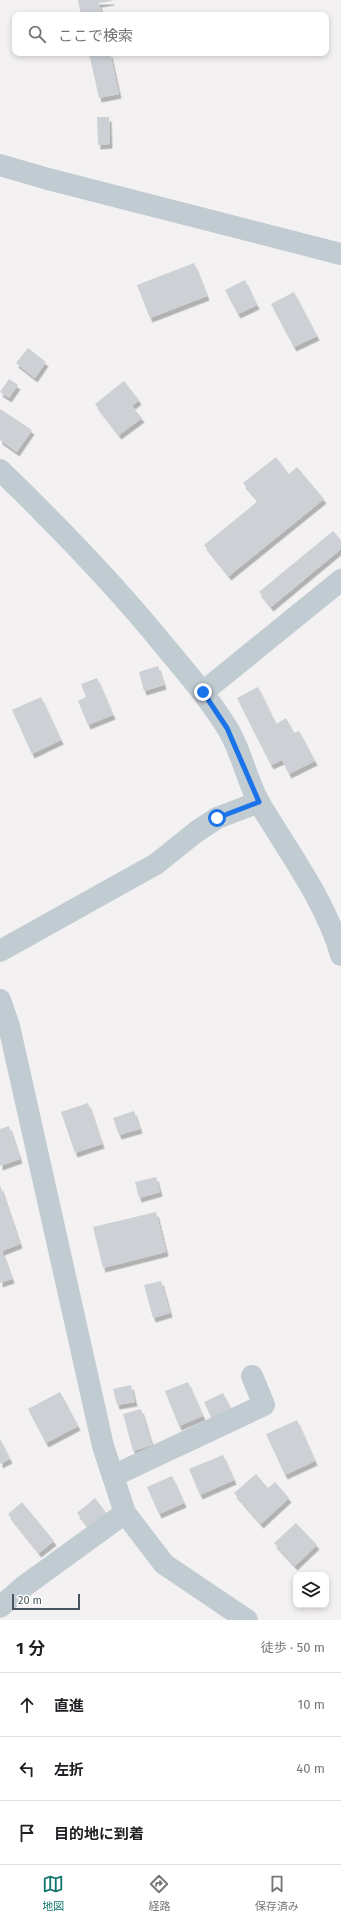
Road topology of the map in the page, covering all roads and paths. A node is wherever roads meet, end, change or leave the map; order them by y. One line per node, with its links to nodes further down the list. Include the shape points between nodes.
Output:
1 (0, 165): 2 (street, via 48,180)
2 (341, 254)
3 (0, 470): 5 (street, via 127,600)
4 (341, 580): 5 (street)
5 (203, 692): 6 (street, via 227,728)
6 (259, 802): 7 (street, via 217,818 156,864); 8 (street, via 322,908)
7 (0, 951)
8 (341, 955)
9 (0, 1000): 11 (street, via 9,1026 103,1446)
10 (252, 1376): 11 (street, via 264,1405)
11 (113, 1476): 12 (street)
12 (125, 1513): 13 (street, via 23,1587); 14 (street, via 164,1564)
13 (0, 1607)
14 (247, 1620)

